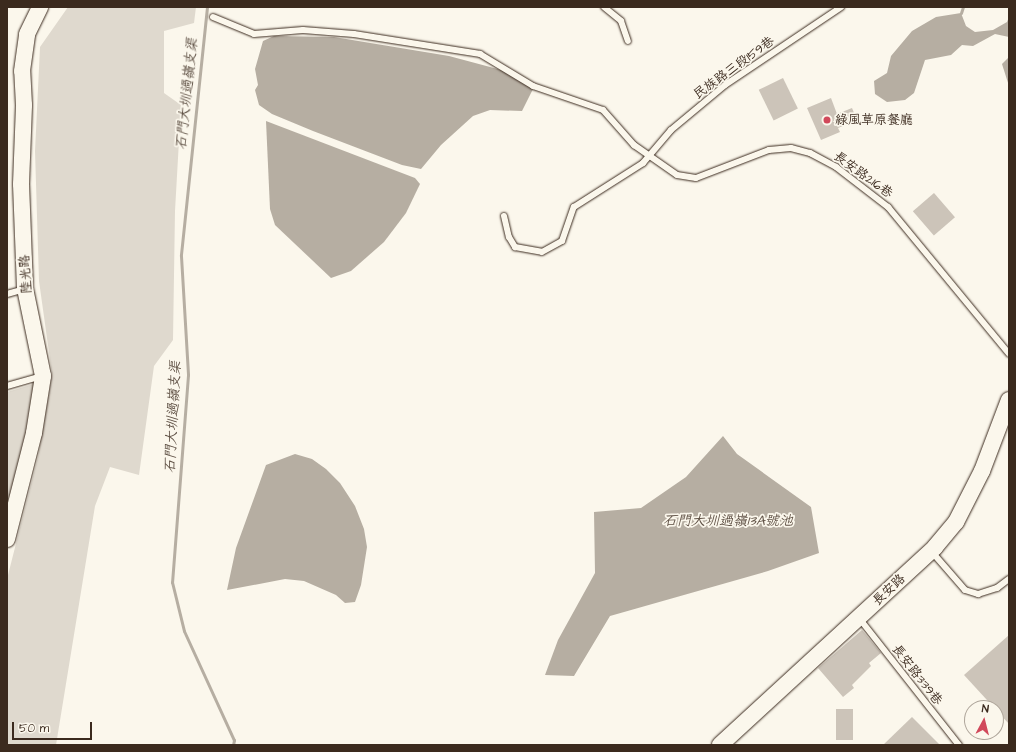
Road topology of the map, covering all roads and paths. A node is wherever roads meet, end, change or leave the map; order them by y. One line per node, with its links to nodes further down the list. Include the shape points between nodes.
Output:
1 (40, 7): 8 (street, 陸光路, via 27,34 22,71 24,105 21,184)
2 (604, 7): 5 (lane, via 621,21)
3 (842, 7): 6 (lane, 民族路三段159巷, via 725,85 671,130)
4 (214, 17): 6 (lane, 長安路216巷, via 254,34 310,30 354,34 480,54 533,86 603,110 634,145)
5 (628, 41)
6 (648, 156): 7 (lane, 民族路三段159巷, via 642,163 574,206 562,242 542,252 515,247 509,237); 10 (lane, 長安路216巷, via 677,175 696,178 769,150 791,148 836,167 888,207)
7 (504, 216)
8 (25, 288): 9 (lane); 11 (street, 陸光路)
9 (7, 294)
10 (1009, 354)
11 (43, 376): 12 (lane); 14 (street, 陸光路, via 34,433)
12 (7, 386)
13 (1009, 400): 15 (street, 長安路, via 982,471 956,522)
14 (7, 539)
15 (931, 550): 16 (lane, via 965,590 978,594 997,588); 17 (street, 長安路)
16 (1009, 579)
17 (859, 618): 18 (street, 長安路); 19 (lane, 長安路339巷)
18 (720, 745)
19 (960, 745)

